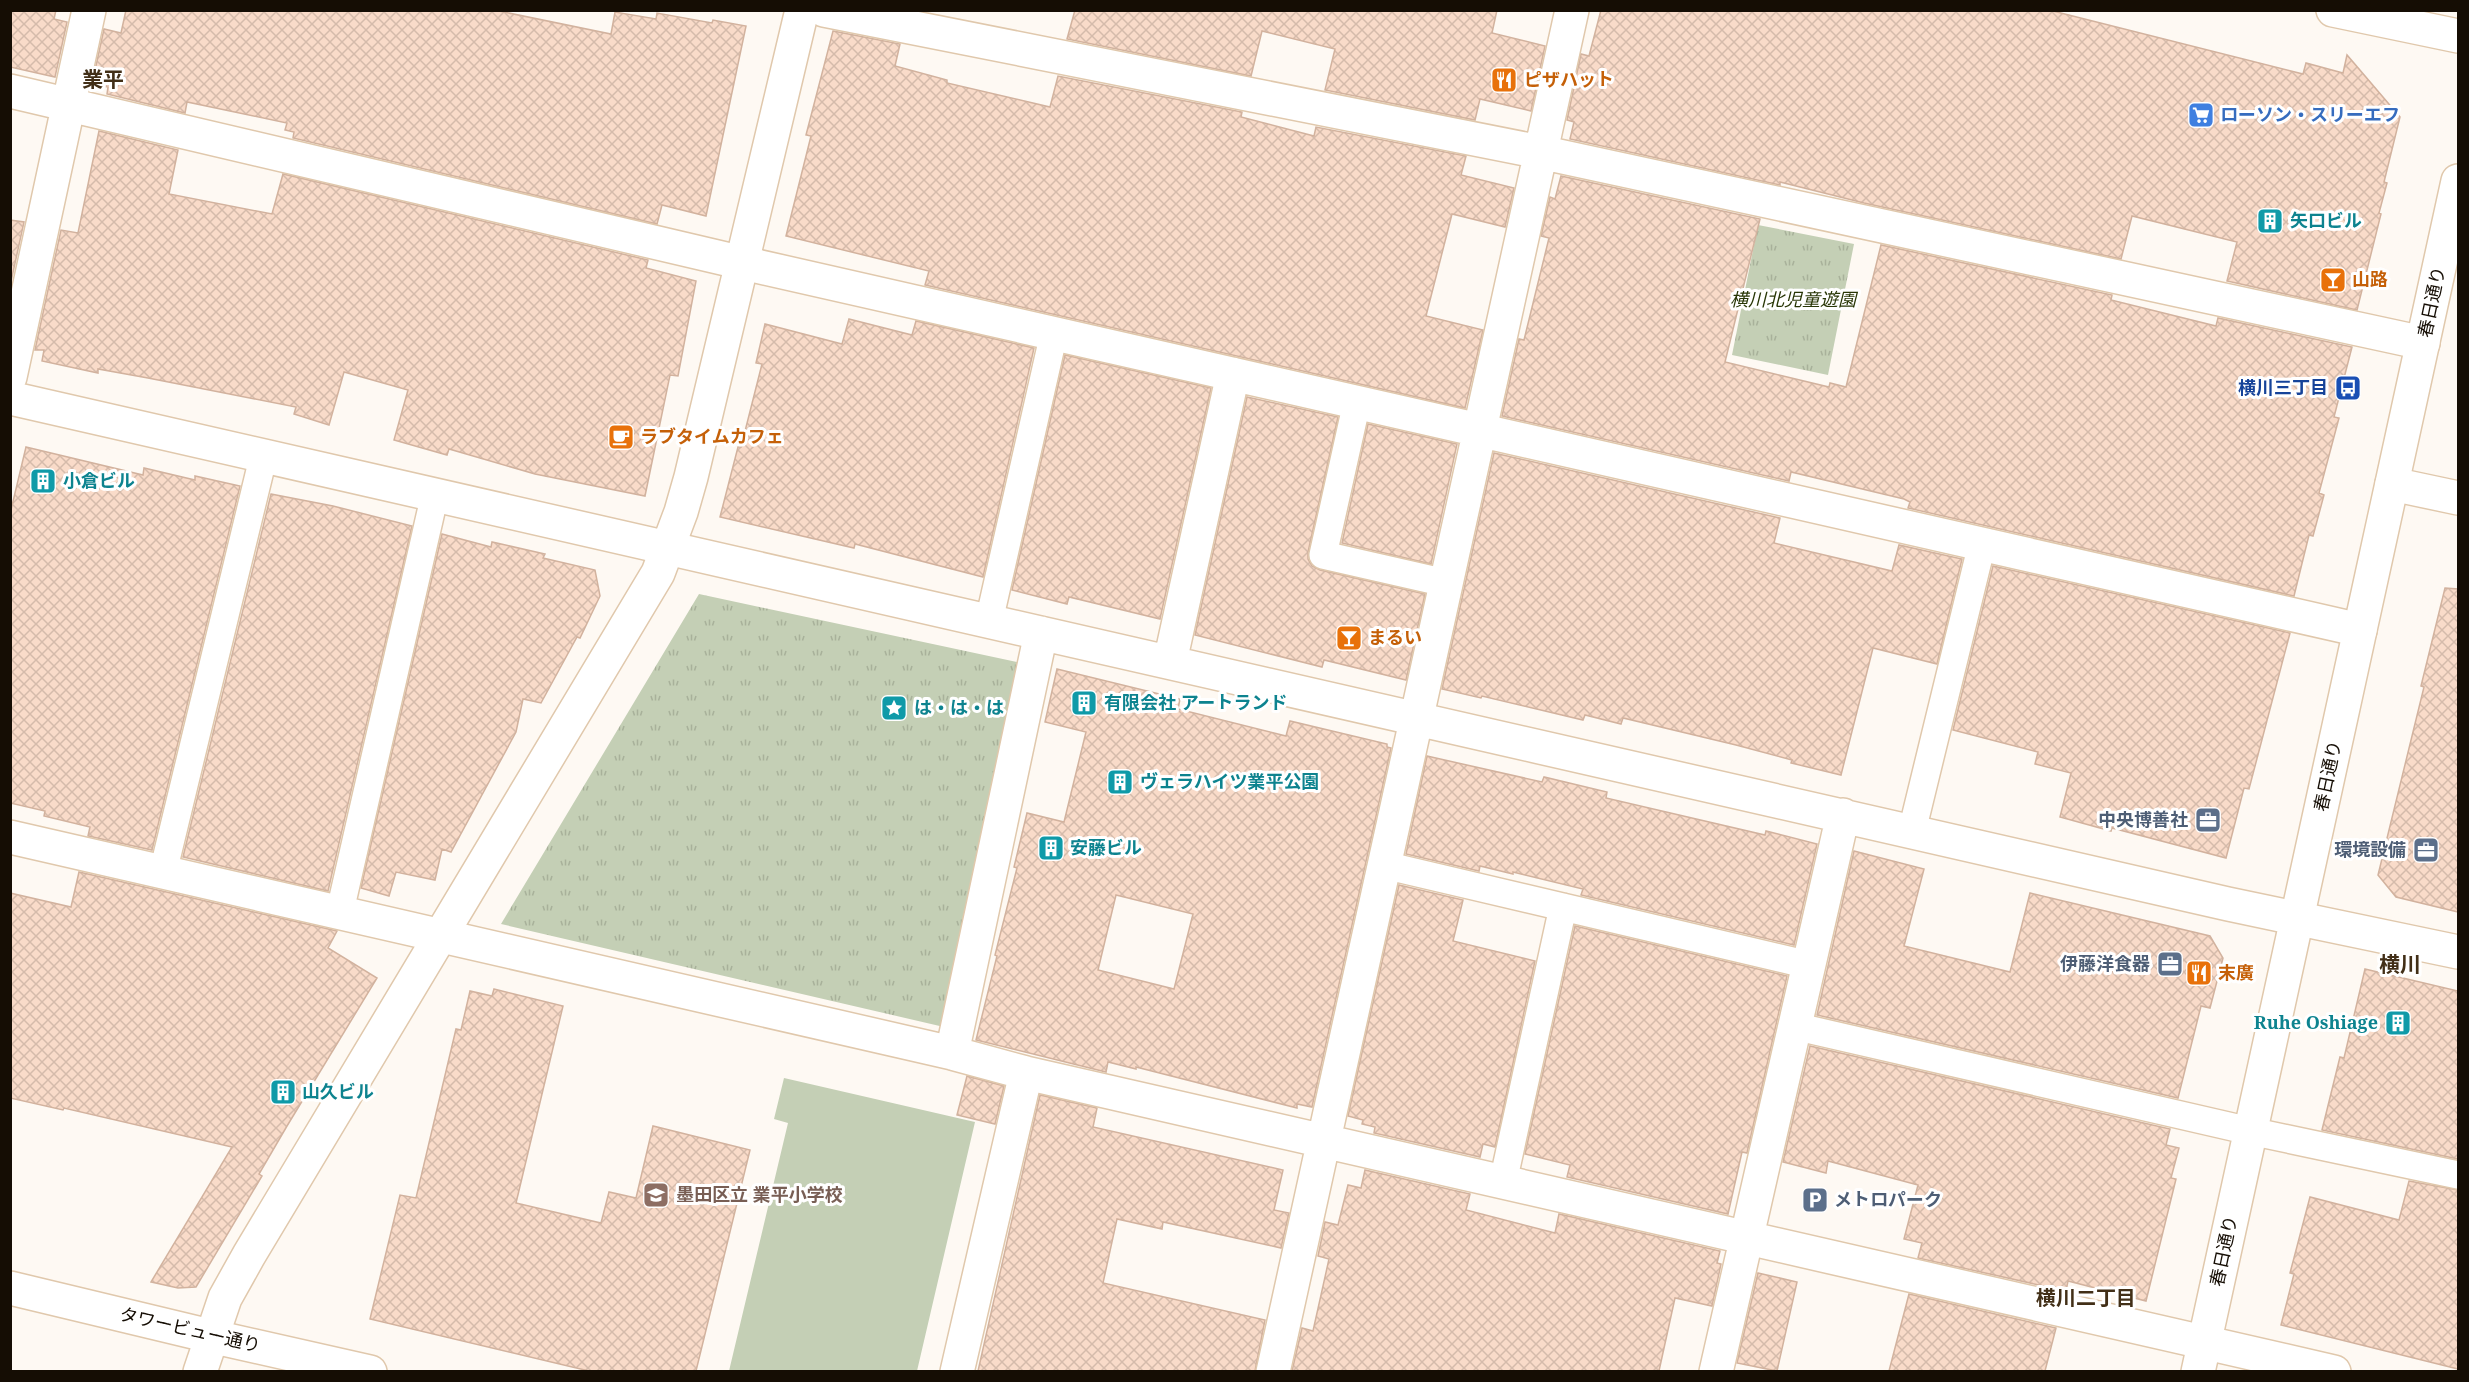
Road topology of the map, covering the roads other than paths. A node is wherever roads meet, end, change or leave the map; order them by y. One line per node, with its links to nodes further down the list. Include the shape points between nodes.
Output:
1 (89, 10): 8 (street)
2 (802, 10): 11 (street)
3 (824, 10): 9 (street)
4 (1572, 10): 9 (street)
5 (2333, 10): 6 (street)
6 (2458, 36)
7 (10, 91): 8 (street)
8 (68, 105): 11 (street); 15 (street)
9 (1540, 152): 13 (street); 18 (street)
10 (2458, 181): 13 (street, 春日通り)
11 (743, 263): 12 (street); 24 (street, via 691,477)
12 (1054, 333): 14 (street); 26 (lane)
13 (2423, 343): 20 (street, 春日通り)
14 (1233, 374): 17 (street); 29 (street)
15 (10, 377)
16 (10, 398): 19 (street)
17 (1357, 402): 18 (street); 25 (lane, via 1323,555)
18 (1480, 430): 23 (street); 25 (street)
19 (264, 454): 21 (street); 35 (lane)
20 (2392, 484): 22 (street); 27 (street, 春日通り)
21 (435, 494): 24 (street); 37 (lane)
22 (2458, 498)
23 (1982, 544): 27 (street); 32 (lane)
24 (669, 548): 26 (street); 39 (street, via 658,573)
25 (1446, 583): 30 (street)
26 (989, 621): 28 (street)
27 (2360, 630): 38 (street, 春日通り)
28 (1041, 633): 29 (street); 43 (street)
29 (1170, 662): 30 (street)
30 (1416, 718): 31 (street); 34 (street)
31 (1843, 815): 32 (street); 41 (street)
32 (1912, 831): 38 (street)
33 (10, 837): 35 (street)
34 (1384, 864): 36 (lane); 46 (street)
35 (164, 872): 37 (street)
36 (1563, 907): 41 (lane); 48 (lane)
37 (340, 911): 39 (street)
38 (2297, 919): 40 (street); 45 (street, 春日通り)
39 (440, 935): 43 (street); 51 (street, via 249,1255)
40 (2458, 952)
41 (1809, 965): 42 (street)
42 (1794, 1026): 45 (lane); 49 (street)
43 (952, 1053): 44 (street)
44 (1026, 1073): 46 (street); 55 (street)
45 (2250, 1131): 47 (lane); 52 (street, 春日通り)
46 (1324, 1141): 48 (street); 56 (street)
47 (2458, 1175)
48 (1503, 1182): 49 (street)
49 (1746, 1239): 52 (street); 57 (street)
50 (10, 1287): 51 (street, タワービュー通り)
51 (210, 1336): 53 (street); 54 (street, タワービュー通り)
52 (2201, 1357): 58 (street)
53 (200, 1371)
54 (370, 1371)
55 (957, 1371)
56 (1275, 1371)
57 (1716, 1371)
58 (2334, 1371)

